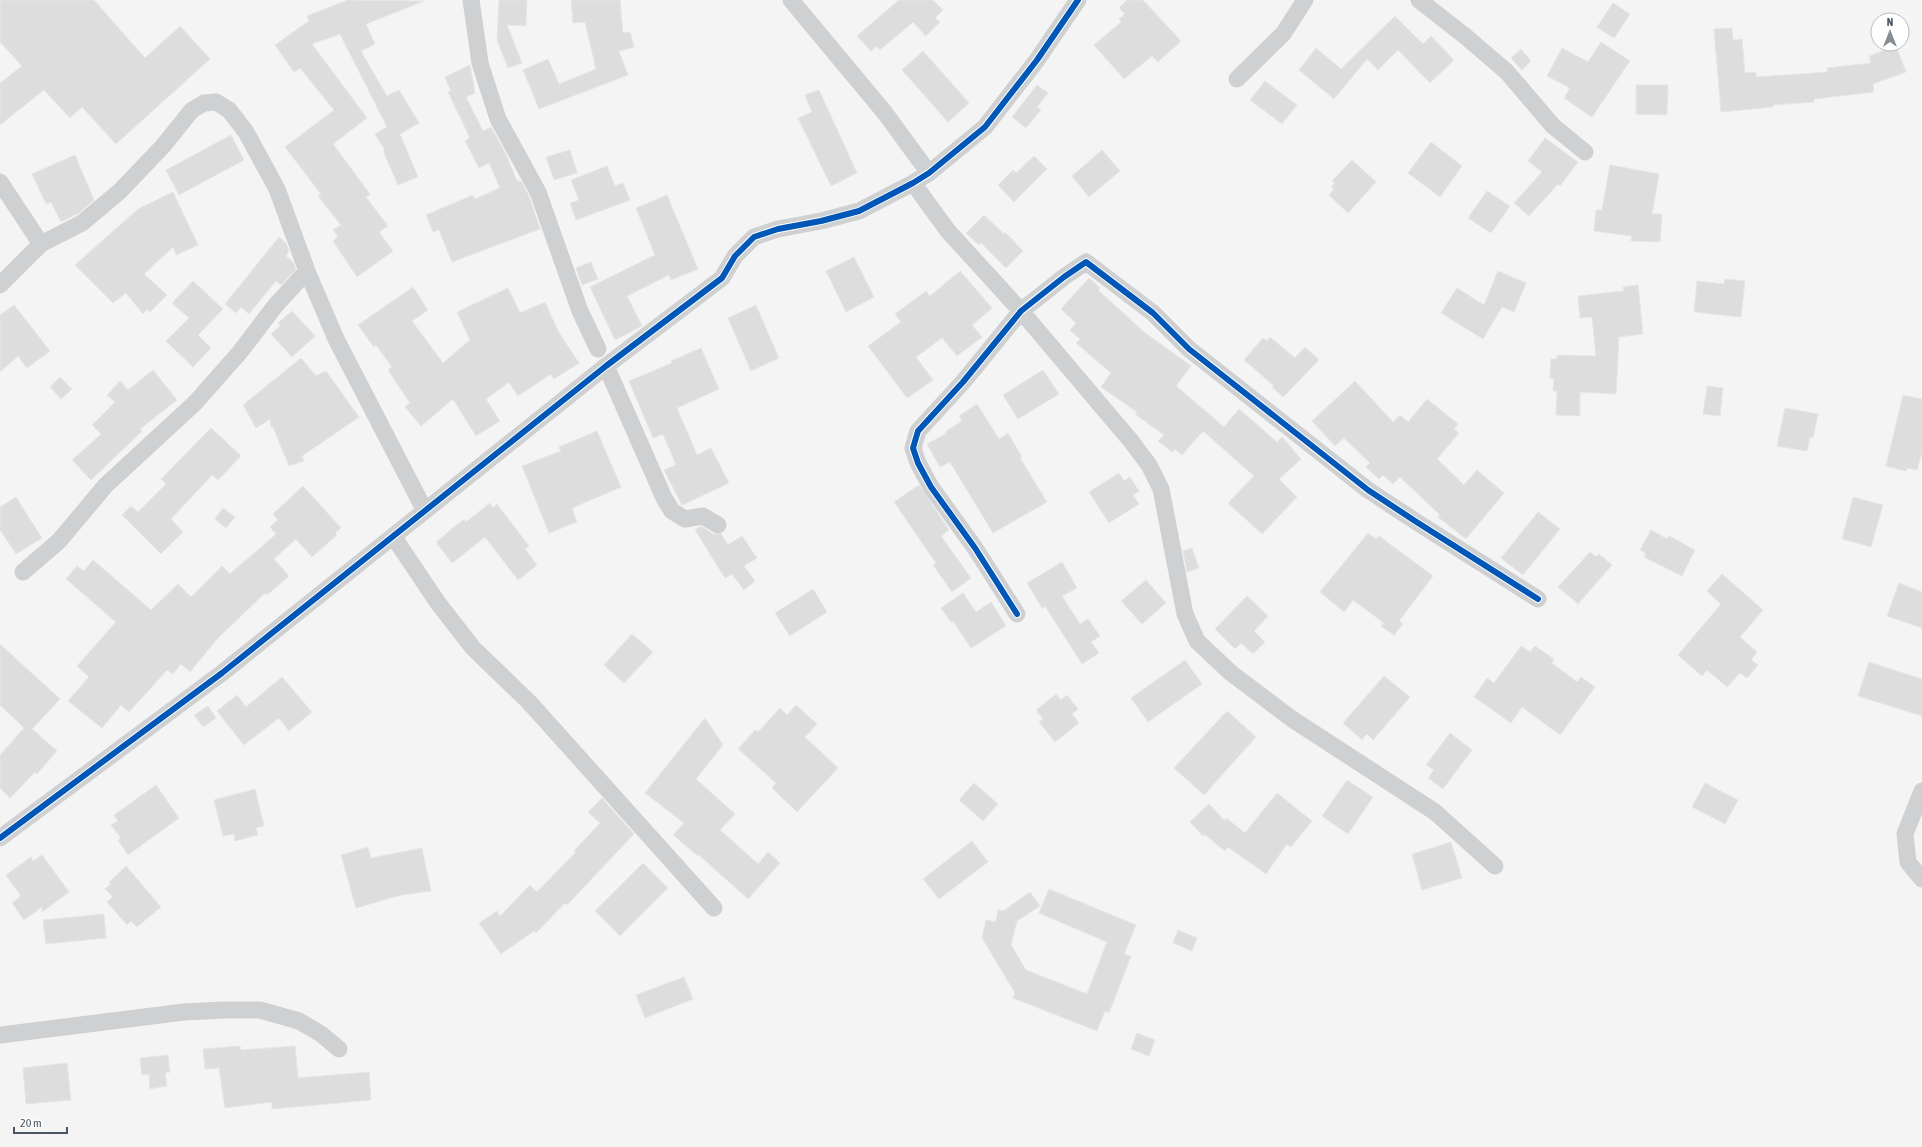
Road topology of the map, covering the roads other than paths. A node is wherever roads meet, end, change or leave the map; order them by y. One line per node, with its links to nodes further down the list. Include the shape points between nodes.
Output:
1 (471, 0): 15 (street, via 480,63 498,119 538,192 580,311)
2 (791, 0): 8 (street, via 886,113)
3 (1078, 0): 8 (street, via 985,127)
4 (1305, 0): 6 (street, via 1282,34)
5 (1419, 0): 7 (street, via 1507,72 1553,126)
6 (1238, 79)
7 (1585, 152)
8 (929, 173): 10 (street)
9 (0, 182): 11 (street)
10 (913, 183): 14 (street, via 948,231); 16 (street, via 859,211 754,237 735,256 722,278)
11 (41, 244): 12 (street, via 82,223 120,191 163,146 192,110 204,103 216,102 229,110 246,132 277,189); 13 (street)
12 (307, 271): 17 (street, via 336,339); 20 (street, via 194,403 106,485 59,541)
13 (0, 285)
14 (1021, 311): 21 (street, via 1086,262 1153,313 1194,353 1368,490); 22 (street, via 963,382 918,431 913,448 931,487 975,548); 25 (street, via 1150,465 1161,490 1185,614 1197,641 1230,673 1292,719 1435,812)
15 (598, 349)
16 (606, 366): 17 (street); 18 (street, via 651,470 672,511 685,519 703,516)
17 (425, 511): 19 (street)
18 (718, 525)
19 (393, 536): 24 (street, via 222,673); 27 (street, via 438,604 473,648 529,702)
20 (23, 572)
21 (1538, 599)
22 (1017, 614)
23 (1922, 791): 26 (street, via 1905,834 1908,862)
24 (0, 838)
25 (1495, 866)
26 (1922, 880)
27 (714, 908)
28 (0, 1035): 29 (street, via 184,1012 260,1010 299,1021)
29 (339, 1049)

